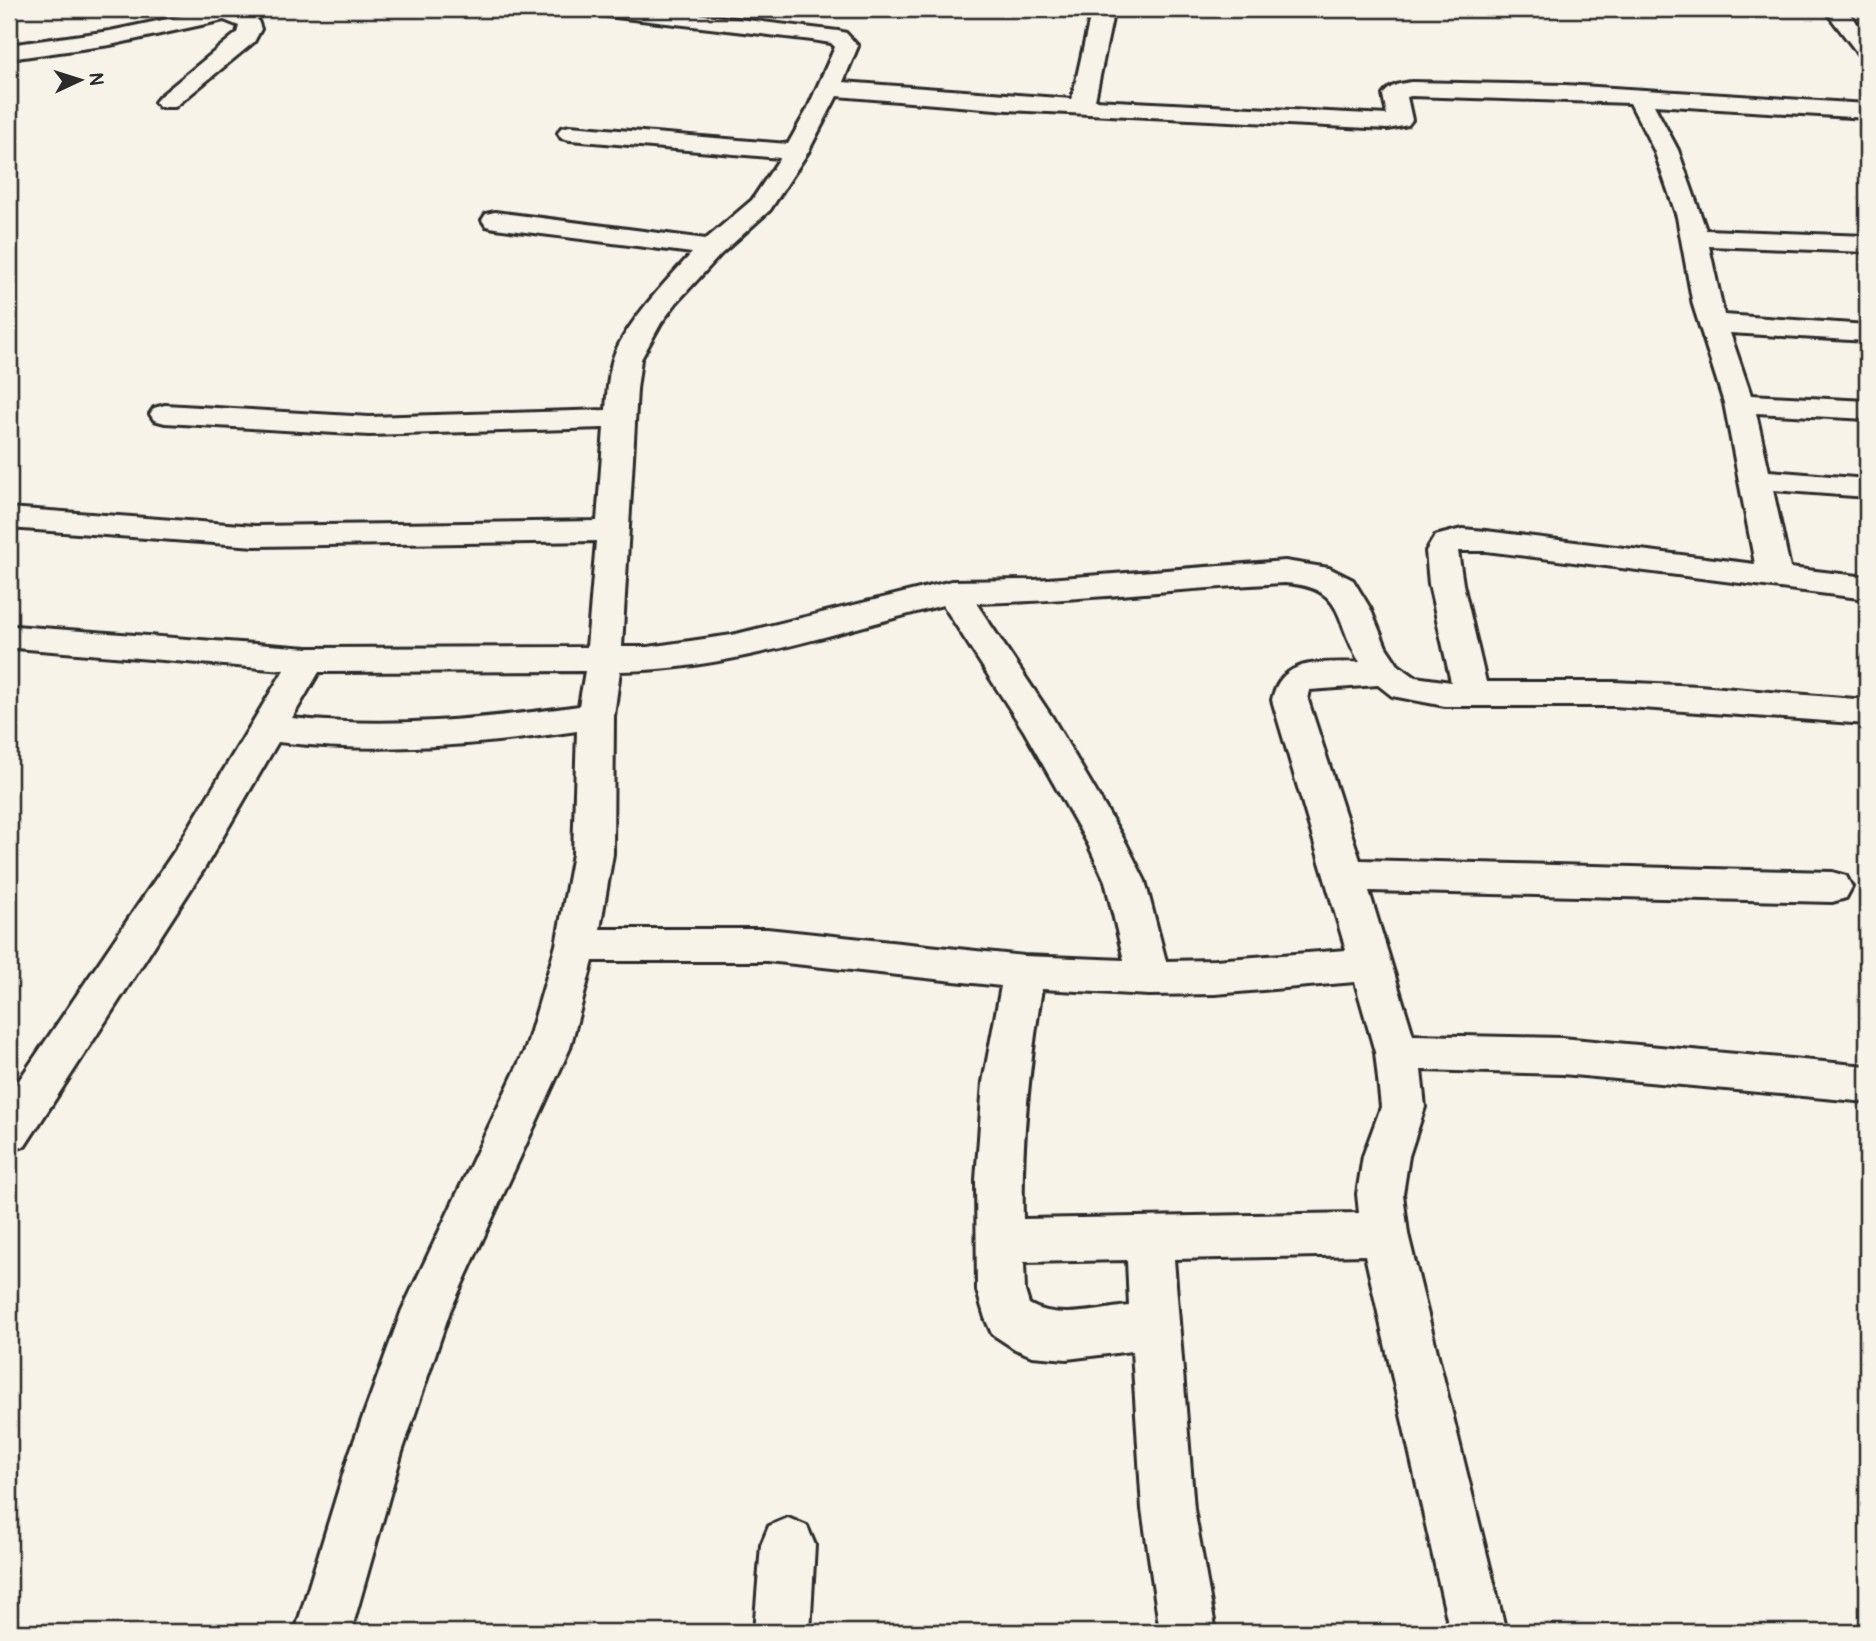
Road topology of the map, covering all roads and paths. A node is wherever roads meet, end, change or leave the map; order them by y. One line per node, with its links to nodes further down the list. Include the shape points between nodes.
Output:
1 (598, 9): 7 (street, via 838,38 847,46)
2 (1102, 9): 10 (street)
3 (1835, 9): 5 (street)
4 (235, 11): 6 (street, via 110,38); 9 (street, via 248,23 246,37)
5 (1867, 50)
6 (9, 52)
7 (829, 88): 10 (street); 13 (street)
8 (1639, 96): 10 (street, via 1405,90 1395,95 1400,120 1388,122); 11 (street); 15 (street, via 1682,189)
9 (167, 102)
10 (1082, 107)
11 (1867, 111)
12 (570, 133): 13 (street)
13 (796, 152): 17 (street, via 761,205)
14 (495, 220): 17 (street)
15 (1693, 237): 16 (street); 18 (street)
16 (1867, 244)
17 (712, 248): 23 (street, via 667,296 627,359)
18 (1713, 323): 19 (street); 20 (street)
19 (1867, 333)
20 (1739, 403): 21 (street); 24 (street)
21 (1867, 410)
22 (165, 414): 23 (street, via 383,426)
23 (620, 419): 27 (street)
24 (1755, 478): 25 (street); 28 (street)
25 (1867, 488)
26 (9, 518): 27 (street, via 255,536)
27 (612, 531): 33 (street)
28 (1774, 578): 29 (street); 35 (street, via 1486,541 1447,543 1442,551 1446,584)
29 (1867, 588)
30 (953, 592): 33 (street, via 732,647); 34 (street, via 1034,591 1285,572 1317,575 1341,587); 44 (street, via 1107,843 1125,881)
31 (15, 637): 32 (street)
32 (308, 660): 33 (street); 38 (street)
33 (604, 660): 37 (street)
34 (1385, 673): 35 (street, via 1405,687); 39 (street, via 1304,677 1291,692)
35 (1471, 693): 36 (street, via 1626,694)
36 (1867, 712)
37 (596, 716): 38 (street, via 477,732 409,735 325,735); 41 (street, via 593,854)
38 (267, 728): 47 (street, via 190,859)
39 (1344, 875): 40 (street); 42 (street)
40 (1832, 887)
41 (577, 945): 43 (street, via 766,945); 53 (street, via 548,1048 426,1310 376,1452)
42 (1370, 964): 44 (street); 45 (street)
43 (1024, 972): 44 (street); 50 (street, via 1005,1082 999,1180)
44 (1149, 978)
45 (1396, 1052): 46 (street, via 1562,1056); 48 (street, via 1403,1107 1386,1156 1380,1194)
46 (1867, 1084)
47 (9, 1132)
48 (1384, 1234): 49 (street); 56 (street)
49 (1149, 1239): 50 (street); 51 (street)
50 (1001, 1241): 51 (street, via 1001,1291 1009,1318 1032,1333 1067,1336)
51 (1153, 1326): 55 (street, via 1168,1509)
52 (788, 1545): 54 (street)
53 (323, 1632)
54 (782, 1632)
55 (1188, 1632)
56 (1478, 1632)

